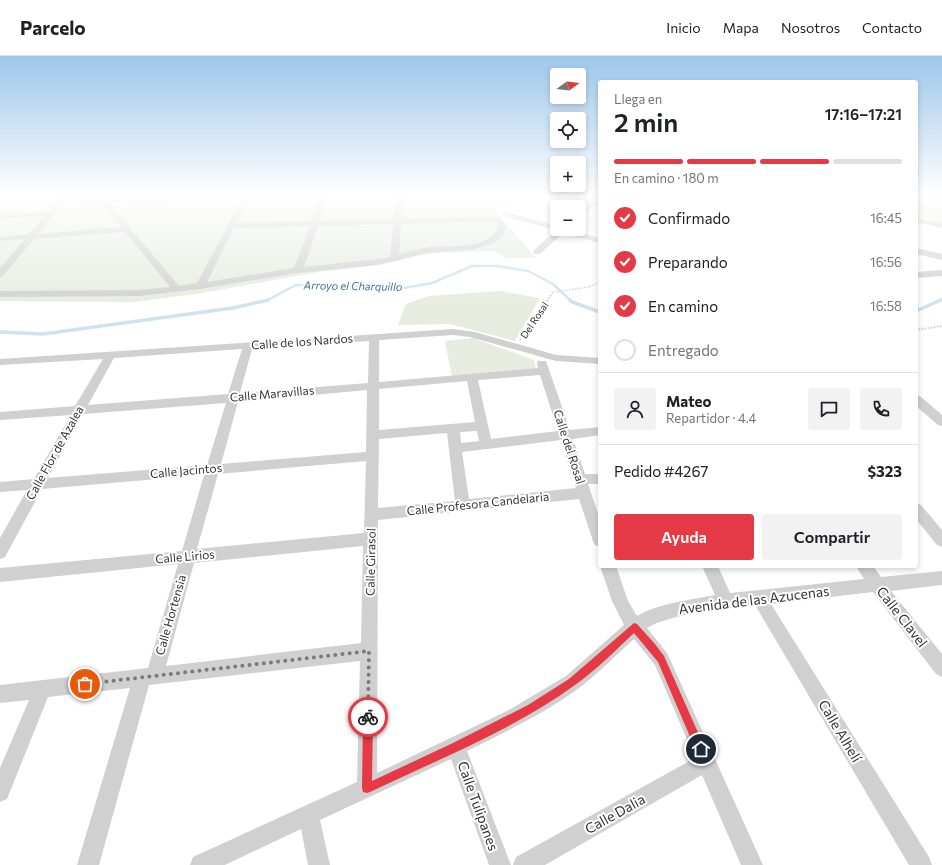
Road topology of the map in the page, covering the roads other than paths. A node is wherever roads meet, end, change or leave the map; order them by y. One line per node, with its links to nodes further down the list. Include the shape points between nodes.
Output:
1 (36, 232): 10 (street)
2 (87, 232): 10 (street)
3 (129, 232): 22 (street)
4 (228, 232): 21 (street)
5 (311, 232): 17 (street)
6 (397, 232): 16 (street)
7 (500, 232): 16 (street, via 498,236 480,245 428,250)
8 (553, 236): 14 (street)
9 (583, 236): 12 (street)
10 (32, 237): 11 (street); 19 (street)
11 (0, 239)
12 (598, 240)
13 (918, 251): 15 (street)
14 (537, 252)
15 (942, 257)
16 (394, 258): 17 (street)
17 (298, 270): 21 (street)
18 (942, 273): 20 (street)
19 (0, 274)
20 (918, 275)
21 (200, 286): 22 (street)
22 (177, 290): 23 (street, via 139,293)
23 (0, 294)
24 (374, 337): 25 (street, Calle de los Nardos); 26 (street, Calle de los Nardos, via 462,332); 32 (street, Calle Girasol)
25 (248, 346): 27 (street, Calle de los Nardos); 33 (street, Calle Hortensia)
26 (539, 354): 28 (street, Calle de los Nardos, via 571,360); 30 (street, Calle del Rosal)
27 (110, 355): 29 (street, Calle de los Nardos); 35 (street, Calle Flor de Azalea)
28 (598, 361)
29 (0, 362)
30 (544, 371): 31 (street, Calle Maravillas); 42 (street, Calle del Rosal)
31 (472, 377): 32 (street, Calle Maravillas); 38 (street)
32 (374, 385): 33 (street, Calle Maravillas); 41 (street, Calle Girasol)
33 (233, 398): 35 (street, Calle Maravillas); 46 (street, Calle Hortensia)
34 (918, 401): 37 (street)
35 (79, 410): 36 (street, Calle Maravillas); 48 (street, Calle Flor de Azalea)
36 (0, 416)
37 (942, 422)
38 (483, 426): 39 (street); 43 (street)
39 (453, 429): 41 (street); 44 (street)
40 (598, 431): 42 (street)
41 (373, 435): 45 (street, Calle Girasol)
42 (565, 435): 43 (street); 49 (street, Calle del Rosal)
43 (486, 445): 44 (street)
44 (455, 448): 51 (street)
45 (372, 456): 46 (street, Calle Jacintos); 53 (street, Calle Girasol)
46 (214, 469): 48 (street, Calle Jacintos); 58 (street, Calle Hortensia)
47 (598, 480): 49 (street, Calle Profesora Candelaria)
48 (38, 484): 50 (street, Calle Jacintos); 57 (street, Calle Flor de Azalea)
49 (582, 486): 51 (street, Calle Profesora Candelaria); 54 (street, Calle del Rosal)
50 (0, 487)
51 (463, 505): 53 (street, Calle Profesora Candelaria)
52 (918, 511): 56 (street)
53 (371, 515): 55 (street, Calle Girasol)
54 (598, 535)
55 (371, 539): 58 (street, Calle Lirios); 68 (street, Calle Girasol)
56 (942, 541)
57 (0, 552)
58 (188, 557): 62 (street, Calle Lirios); 70 (street, Calle Hortensia)
59 (609, 568): 67 (street, via 625,612)
60 (711, 568): 66 (street)
61 (865, 568): 64 (street, Calle Clavel)
62 (0, 575)
63 (942, 578): 64 (street, Avenida de las Azucenas)
64 (877, 585): 65 (street, Avenida de las Azucenas); 69 (street, Calle Clavel)
65 (758, 598): 66 (street, Avenida de las Azucenas); 84 (street, Calle Alhelí)
66 (726, 601): 67 (street, Avenida de las Azucenas, via 662,614)
67 (634, 627): 73 (street, Avenida de las Azucenas, via 593,665 552,696); 74 (street, via 661,659)
68 (369, 651): 70 (street); 75 (street, Calle Girasol)
69 (942, 668)
70 (148, 677): 71 (street); 78 (street, Calle Hortensia)
71 (42, 689): 72 (street); 76 (street)
72 (0, 694)
73 (456, 747): 75 (street, Avenida de las Azucenas); 81 (street, Calle Tulipanes)
74 (707, 762): 82 (street, Calle Dalia); 83 (street)
75 (367, 788): 77 (street, Avenida de las Azucenas)
76 (0, 792)
77 (309, 815): 79 (street, Avenida de las Azucenas); 80 (street)
78 (88, 865)
79 (201, 865)
80 (319, 865)
81 (500, 865)
82 (524, 865)
83 (752, 865)
84 (921, 865)

